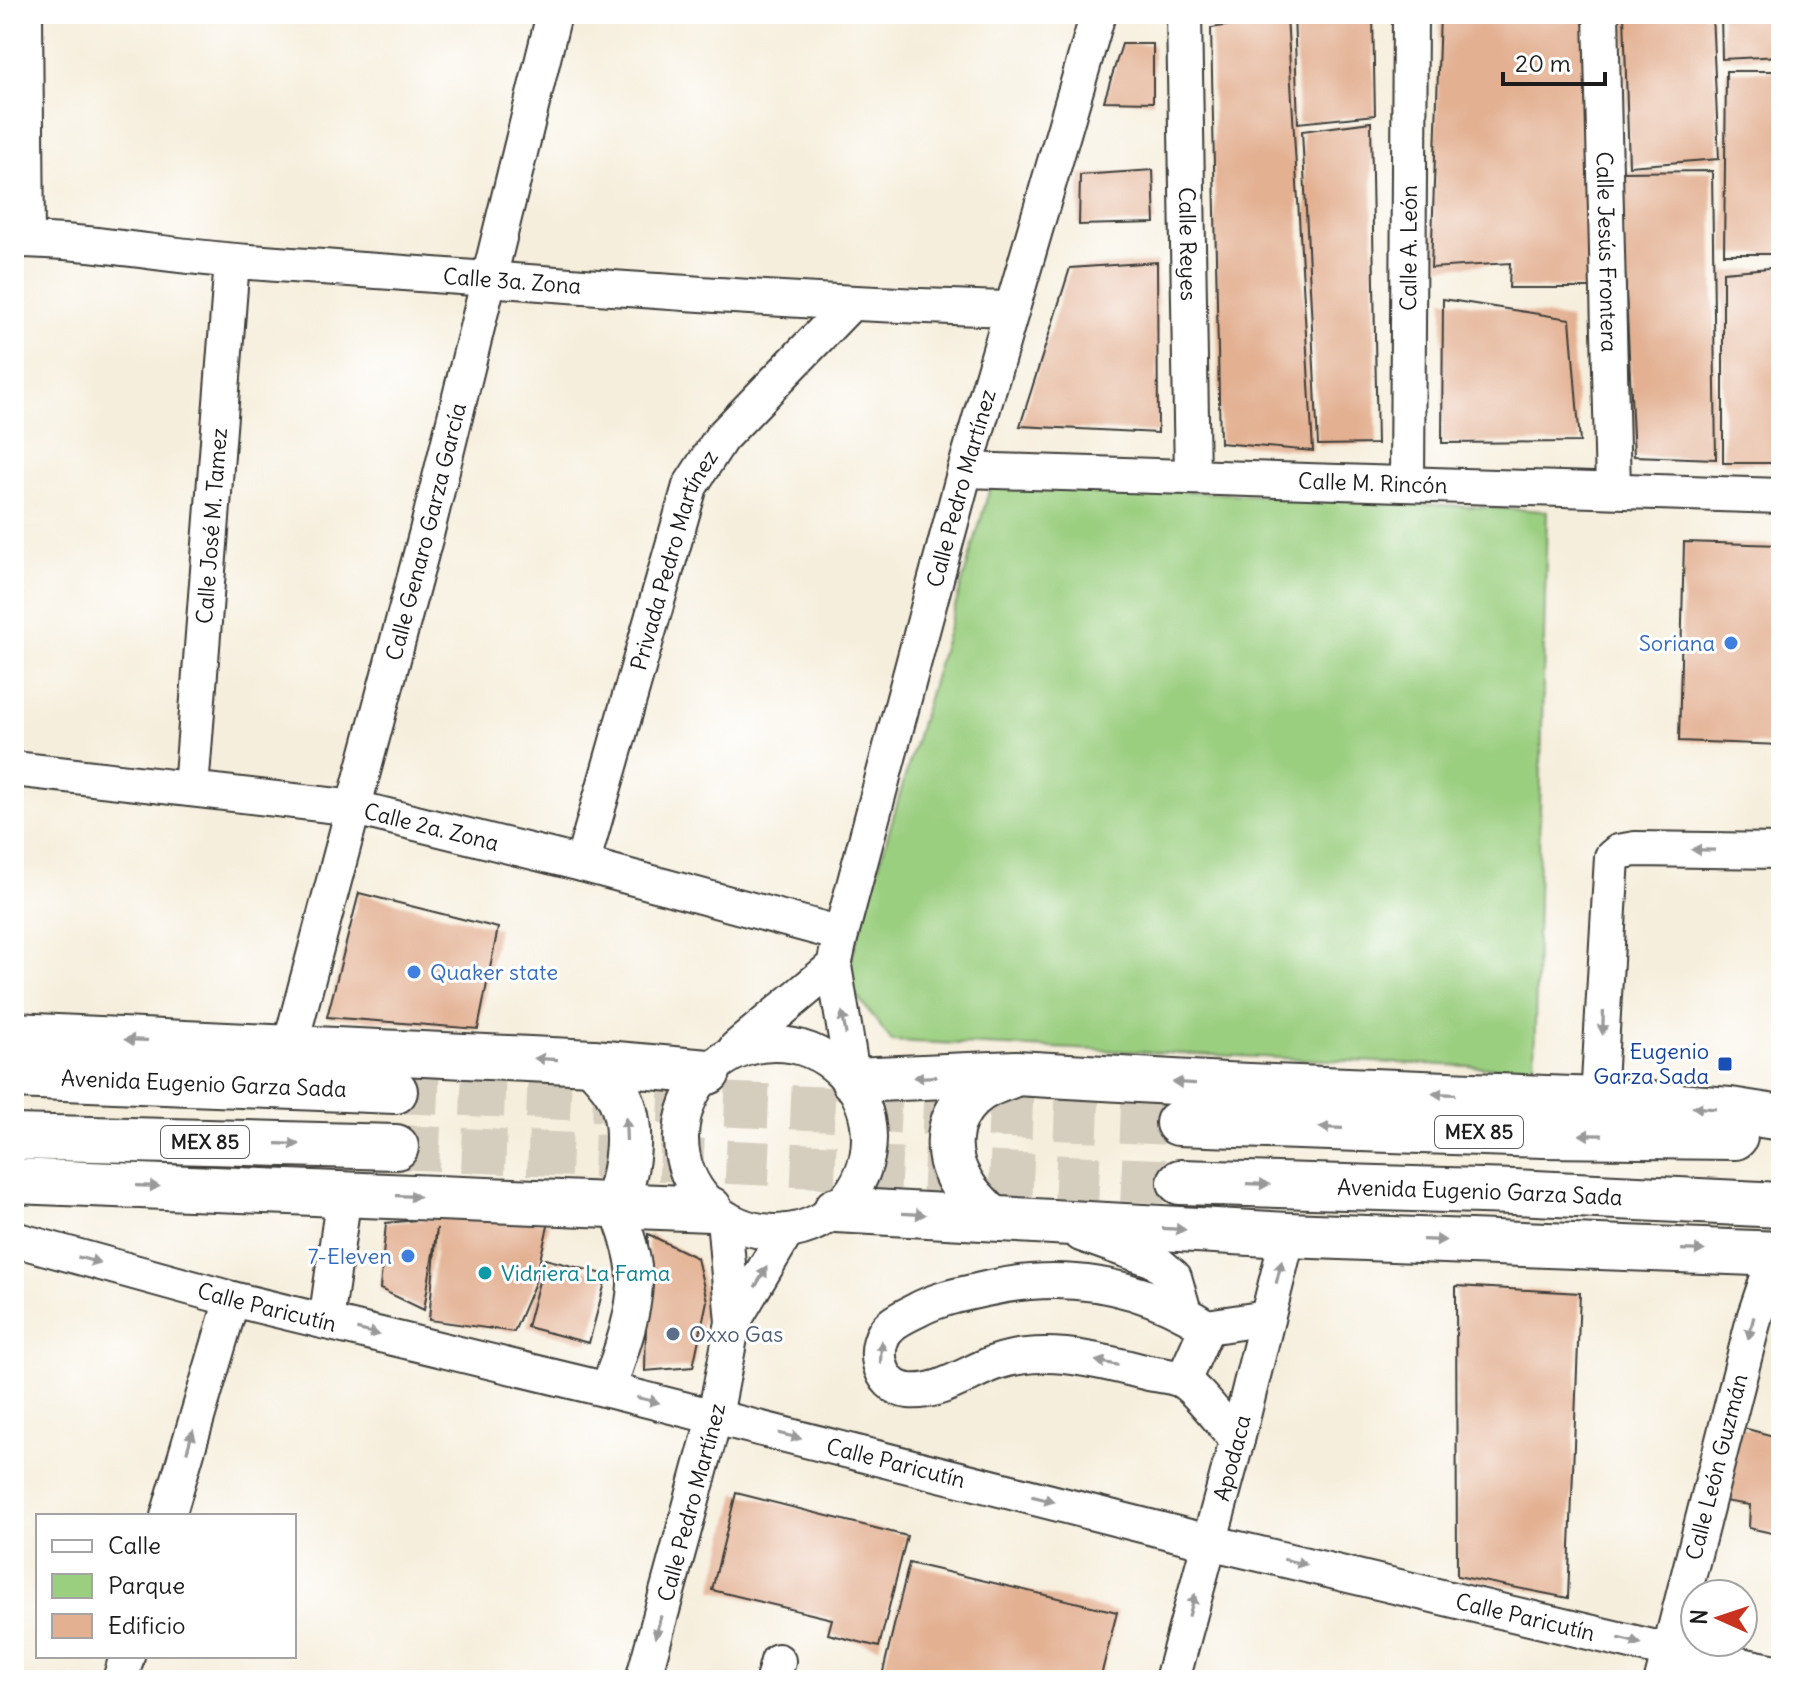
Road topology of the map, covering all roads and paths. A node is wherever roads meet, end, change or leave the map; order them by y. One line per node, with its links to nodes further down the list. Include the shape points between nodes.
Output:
1 (25, 14): 7 (street)
2 (554, 14): 9 (street, Calle Genaro Garza García)
3 (1098, 14): 11 (street, Calle Pedro Martínez)
4 (1184, 14): 13 (street, Calle Reyes)
5 (1410, 14): 14 (street, Calle A. León)
6 (1601, 14): 15 (street, Calle Jesús Frontera)
7 (20, 240): 8 (street, Calle 3a. Zona)
8 (232, 261): 9 (street, Calle 3a. Zona); 18 (street, Calle José M. Tamez)
9 (490, 278): 10 (street, Calle 3a. Zona); 19 (street, Calle Genaro Garza García)
10 (850, 304): 11 (street, Calle 3a. Zona); 21 (street, Privada Pedro Martínez, via 721,438 690,486)
11 (1011, 309): 12 (street, Calle Pedro Martínez)
12 (965, 470): 13 (street, Calle M. Rincón); 22 (street, Calle Pedro Martínez)
13 (1192, 476): 14 (street, Calle M. Rincón)
14 (1407, 482): 15 (street, Calle M. Rincón)
15 (1613, 489): 16 (street, Calle M. Rincón)
16 (1781, 496)
17 (14, 769): 18 (street, Calle 2a. Zona)
18 (191, 789): 19 (street, Calle 2a. Zona)
19 (355, 808): 21 (street, Calle 2a. Zona); 24 (street, Calle Genaro Garza García)
20 (1781, 851): 31 (street, one-way to 31, via 1635,849 1612,857)
21 (582, 864): 22 (street, Calle 2a. Zona)
22 (838, 950): 26 (street); 29 (street, Calle Pedro Martínez, one-way to 22)
23 (14, 1035): 24 (highway, one-way to 23)
24 (290, 1046): 25 (highway, one-way to 24)
25 (593, 1062): 26 (highway); 40 (highway, one-way to 25, via 623,1185 627,1126 617,1092)
26 (716, 1065): 29 (street, via 766,1043 795,1045 823,1056); 43 (street, via 692,1092 680,1148 689,1179)
27 (1016, 1073): 29 (highway, one-way to 29); 31 (highway, one-way to 27); 44 (highway, via 972,1095 950,1133 958,1177)
28 (14, 1076): 30 (highway, Avenida Eugenio Garza Sada)
29 (853, 1080): 42 (street, via 869,1139 854,1189)
30 (395, 1091)
31 (1598, 1100): 32 (highway, one-way to 31)
32 (1781, 1118)
33 (1178, 1123): 35 (highway, MEX 85, one-way to 33)
34 (14, 1137): 36 (highway, MEX 85, one-way to 36)
35 (1781, 1138)
36 (396, 1147)
37 (14, 1181): 39 (highway, one-way to 39)
38 (1180, 1182): 41 (highway, Avenida Eugenio Garza Sada, one-way to 41)
39 (344, 1194): 40 (highway, one-way to 40); 53 (street)
40 (616, 1205): 43 (highway); 56 (street, via 630,1245 635,1284)
41 (1781, 1205)
42 (836, 1210): 44 (highway, one-way to 44); 46 (street, via 811,1226)
43 (717, 1214): 46 (street, via 754,1231); 54 (street, Calle Pedro Martínez)
44 (992, 1218): 45 (highway)
45 (1038, 1221): 47 (highway, one-way to 47); 52 (street, via 1154,1260 1174,1277)
46 (787, 1231): 54 (street, Calle Pedro Martínez, one-way to 46)
47 (1288, 1235): 49 (highway, one-way to 49); 51 (street, Apodaca, one-way to 47)
48 (14, 1239): 50 (street, Calle Paricutín, one-way to 50)
49 (1778, 1254): 62 (street, Calle León Guzmán, one-way to 62, via 1755,1315)
50 (232, 1299): 53 (street, Calle Paricutín); 59 (street, one-way to 50)
51 (1267, 1318): 52 (street); 58 (street, Apodaca)
52 (1195, 1319): 55 (street); 55 (street, one-way to 52, via 1085,1359 1038,1355 909,1391 888,1380 879,1352 891,1325 921,1308 953,1296 1047,1280 1113,1285)
53 (326, 1322): 56 (street, Calle Paricutín, one-way to 56)
54 (733, 1322): 57 (street, Calle Pedro Martínez)
55 (1183, 1381): 58 (street)
56 (608, 1390): 57 (street, Calle Paricutín, one-way to 57)
57 (715, 1416): 60 (street, Calle Paricutín, one-way to 60); 65 (street, Calle Pedro Martínez, one-way to 65)
58 (1237, 1440): 60 (street, Apodaca)
59 (169, 1514)
60 (1209, 1542): 62 (street, Calle Paricutín, one-way to 62); 66 (street, Apodaca, one-way to 60)
61 (126, 1658): 64 (street)
62 (1666, 1665): 63 (street, Calle Paricutín)
63 (1781, 1673)
64 (120, 1680)
65 (643, 1680)
66 (1172, 1680)

